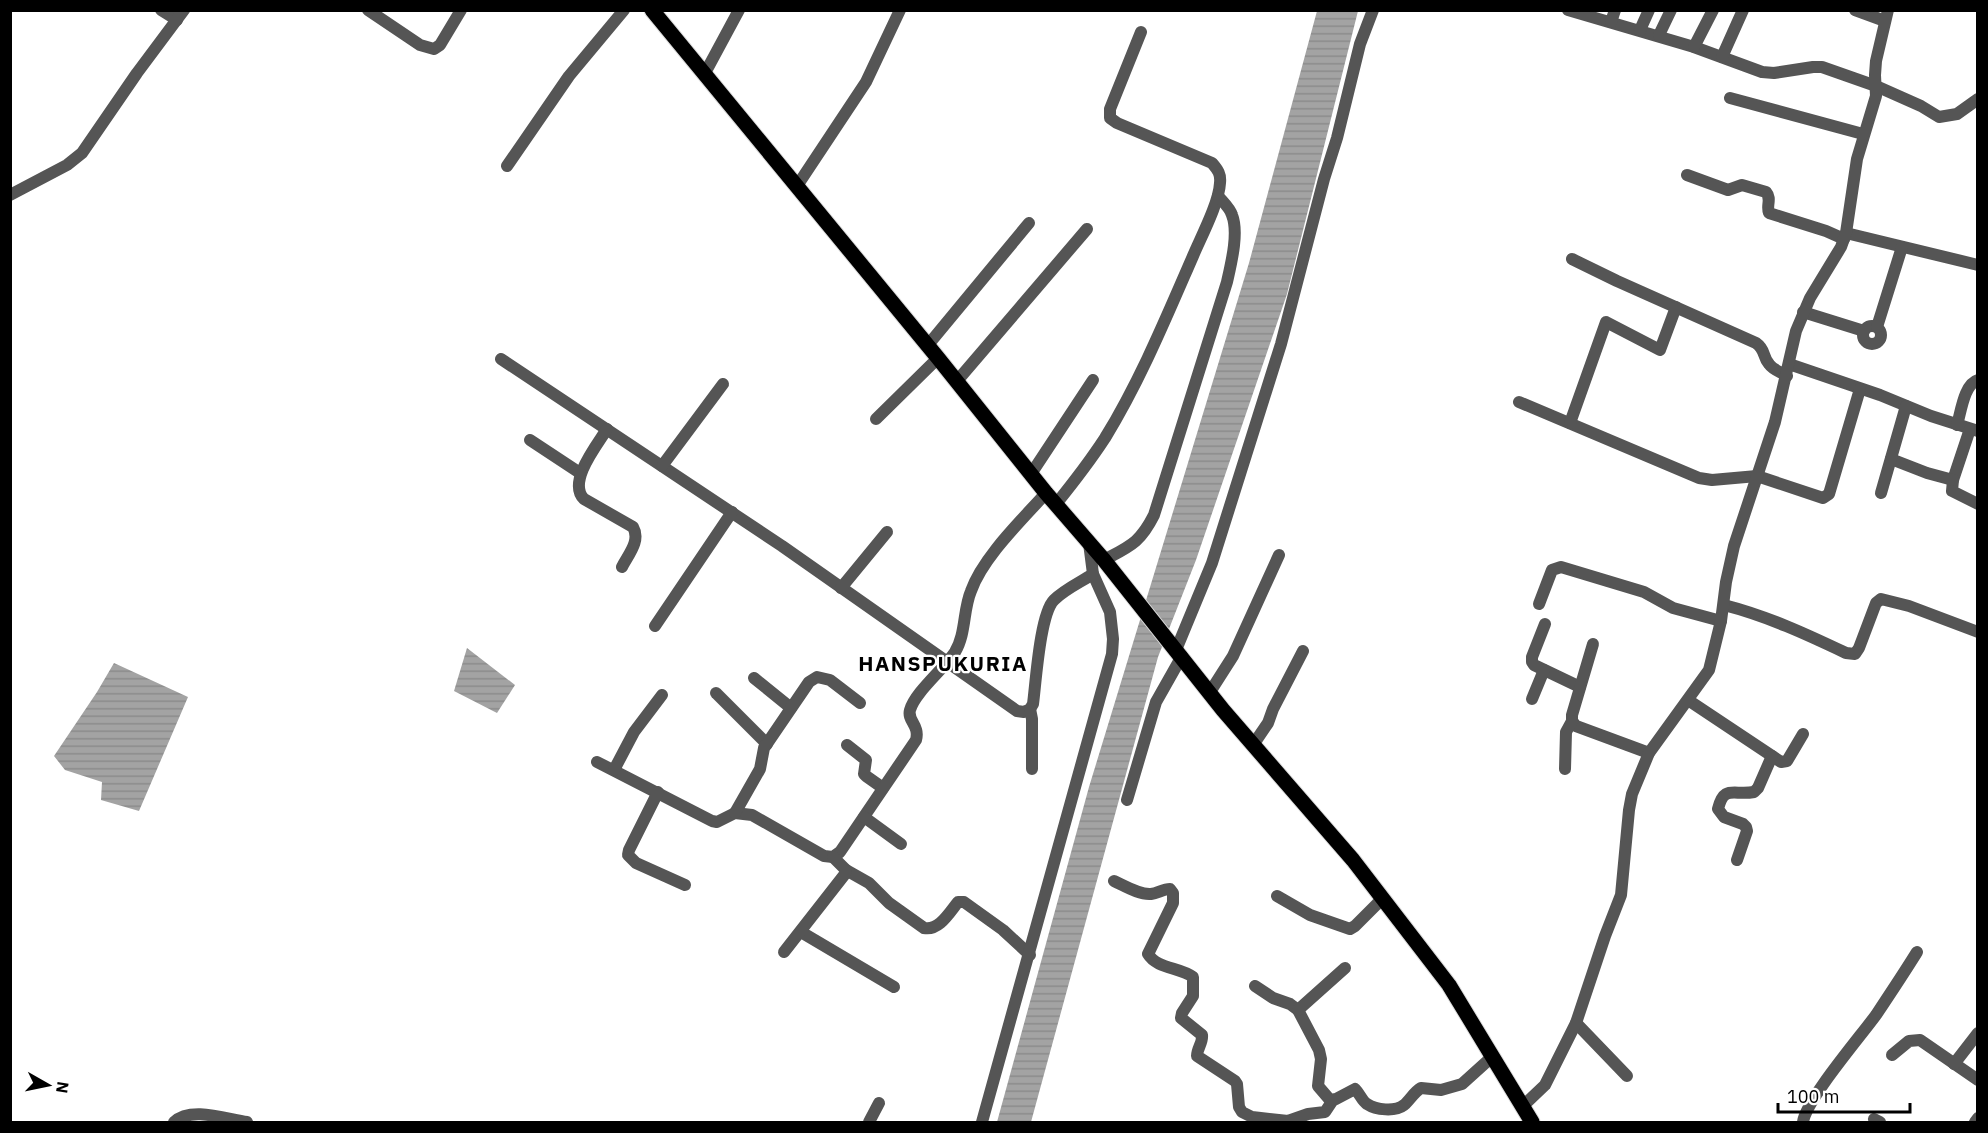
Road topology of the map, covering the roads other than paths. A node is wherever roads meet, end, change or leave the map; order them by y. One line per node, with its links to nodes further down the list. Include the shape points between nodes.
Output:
1 (161, 10): 15 (street)
2 (368, 10): 3 (street, via 420,45 434,49)
3 (461, 10)
4 (624, 10): 28 (street, via 569,76)
5 (652, 10): 23 (main road)
6 (739, 10): 23 (street)
7 (900, 10): 30 (street, via 866,82)
8 (1373, 10): 82 (street, via 1360,44 1281,344 1212,563)
9 (1568, 10): 16 (street)
10 (1649, 10): 18 (street)
11 (1671, 10): 20 (street)
12 (1713, 10): 21 (street)
13 (1743, 10): 22 (street)
14 (1855, 10): 17 (street)
15 (180, 15): 31 (street, via 82,153)
16 (1613, 16): 18 (street)
17 (1886, 16): 24 (street, via 1876,61)
18 (1640, 30): 20 (street)
19 (1141, 32): 32 (street, via 1110,109 1110,118 1212,163 1219,171)
20 (1659, 35): 21 (street)
21 (1694, 46): 22 (street)
22 (1722, 57): 24 (street, via 1774,73 1822,67)
23 (704, 75): 30 (main road)
24 (1876, 86): 26 (street, via 1939,117 1957,114); 27 (street, via 1874,107)
25 (1730, 98): 27 (street)
26 (1977, 99)
27 (1863, 134): 35 (street)
28 (507, 166)
29 (1687, 175): 35 (street, via 1728,190 1742,185 1766,192 1769,213)
30 (797, 186): 41 (main road)
31 (10, 195)
32 (1218, 196): 65 (street, via 1140,375 1077,478); 71 (street, via 1232,214 1234,227 1227,282 1154,515 1133,545)
33 (1029, 223): 41 (street)
34 (1087, 229): 47 (street)
35 (1845, 236): 36 (street); 40 (street)
36 (1902, 247): 38 (street); 40 (street, via 1877,327 1864,331)
37 (1572, 259): 39 (street)
38 (1977, 265)
39 (1676, 307): 44 (street, via 1756,343 1772,368); 53 (street, via 1660,350 1606,322)
40 (1803, 312): 44 (street)
41 (928, 345): 42 (main road)
42 (938, 358): 47 (main road); 52 (street)
43 (501, 359): 55 (street)
44 (1788, 370): 49 (street); 62 (street)
45 (1093, 380): 61 (street)
46 (1977, 380): 54 (street, via 1968,387)
47 (957, 381): 61 (main road)
48 (723, 384): 59 (street)
49 (1860, 389): 51 (street); 62 (street, via 1827,498)
50 (1519, 402): 53 (street)
51 (1906, 405): 54 (street); 58 (street)
52 (876, 419)
53 (1570, 423): 62 (street, via 1706,480)
54 (1957, 424): 56 (street)
55 (607, 429): 59 (street); 60 (street)
56 (1974, 430): 63 (street)
57 (530, 440): 60 (street)
58 (1891, 459): 63 (street); 64 (street)
59 (662, 466): 67 (street)
60 (580, 473): 72 (street, via 579,494 636,531)
61 (1031, 474): 65 (main road)
62 (1758, 476): 76 (street, via 1734,546)
63 (1953, 480): 66 (street, via 1952,491)
64 (1881, 493)
65 (1051, 499): 69 (main road); 84 (street, via 1002,543 974,583 961,638)
66 (1977, 504)
67 (732, 512): 74 (street); 79 (street)
68 (887, 531): 74 (street)
69 (1089, 543): 71 (main road); 73 (street)
70 (1279, 555): 88 (street, via 1233,656)
71 (1104, 560): 82 (main road)
72 (622, 567)
73 (1093, 574): 95 (street, via 1048,608); 123 (street, via 1110,612 1112,654)
74 (840, 588): 84 (street)
75 (1539, 604): 77 (street, via 1552,570 1561,567 1644,592 1673,608)
76 (1724, 605): 77 (street); 80 (street, via 1855,654 1881,599)
77 (1721, 621): 92 (street, via 1709,670)
78 (1545, 624): 85 (street, via 1532,657 1534,665)
79 (655, 626)
80 (1977, 632)
81 (1593, 644): 87 (street)
82 (1176, 650): 88 (main road); 109 (street)
83 (1303, 651): 100 (street)
84 (948, 662): 95 (street, via 1010,707 1024,712); 107 (street, via 909,711 918,733 916,740)
85 (1544, 669): 87 (street); 91 (street)
86 (754, 678): 94 (street)
87 (1580, 687): 96 (street)
88 (1210, 692): 100 (main road)
89 (716, 693): 98 (street)
90 (662, 695): 106 (street, via 634,732)
91 (1532, 699)
92 (1688, 699): 101 (street); 102 (street)
93 (860, 703): 94 (street, via 830,680 817,677)
94 (791, 708): 98 (street)
95 (1030, 709): 104 (street)
96 (1572, 721): 101 (street, via 1576,726); 105 (street, via 1566,732)
97 (1803, 734): 102 (street, via 1787,761)
98 (767, 744): 110 (street, via 760,769)
99 (846, 745): 107 (street, via 864,758 864,774)
100 (1253, 745): 119 (main road)
101 (1649, 753): 128 (street, via 1632,794 1621,895)
102 (1772, 756): 114 (street, via 1754,792 1727,793 1720,798 1720,814 1743,824 1747,831)
103 (597, 762): 106 (street)
104 (1032, 769)
105 (1565, 769)
106 (614, 770): 108 (street)
107 (883, 788): 111 (street)
108 (658, 792): 110 (street, via 717,822); 117 (street, via 628,855 636,863)
109 (1127, 800)
110 (735, 813): 113 (street, via 752,815 824,856)
111 (864, 817): 112 (street); 113 (street)
112 (901, 844)
113 (833, 857): 115 (street)
114 (1737, 860)
115 (846, 870): 120 (street); 123 (street, via 869,883 924,928 937,927 958,903 964,902)
116 (1114, 881): 138 (street, via 1144,894 1165,889 1173,893 1173,903 1148,954 1193,977 1193,996 1181,1018 1202,1035 1197,1056 1237,1084 1242,1112 1288,1121 1308,1114)
117 (685, 885)
118 (1277, 896): 119 (street, via 1310,915 1350,929)
119 (1383, 898): 131 (main road, via 1449,985)
120 (801, 932): 121 (street); 126 (street)
121 (784, 952)
122 (1917, 952): 145 (street, via 1821,1088)
123 (1030, 955): 143 (street)
124 (1346, 968): 127 (street)
125 (1255, 986): 127 (street)
126 (894, 987)
127 (1298, 1010): 135 (street, via 1319,1050 1318,1086)
128 (1576, 1023): 133 (street); 137 (street, via 1545,1085)
129 (1977, 1033): 132 (street)
130 (1892, 1055): 132 (street, via 1909,1041 1920,1040)
131 (1493, 1056): 135 (street, via 1462,1084 1441,1090 1421,1088 1396,1109 1370,1106 1355,1089); 137 (main road)
132 (1954, 1064): 134 (street)
133 (1627, 1076)
134 (1977, 1080)
135 (1333, 1100): 138 (street)
136 (879, 1103): 142 (street)
137 (1522, 1107): 144 (main road)
138 (1324, 1118)
139 (1977, 1118): 146 (street)
140 (174, 1122): 141 (street, via 180,1117 201,1115)
141 (248, 1122)
142 (869, 1122)
143 (982, 1122)
144 (1532, 1122)
145 (1803, 1122)
146 (1975, 1122)

